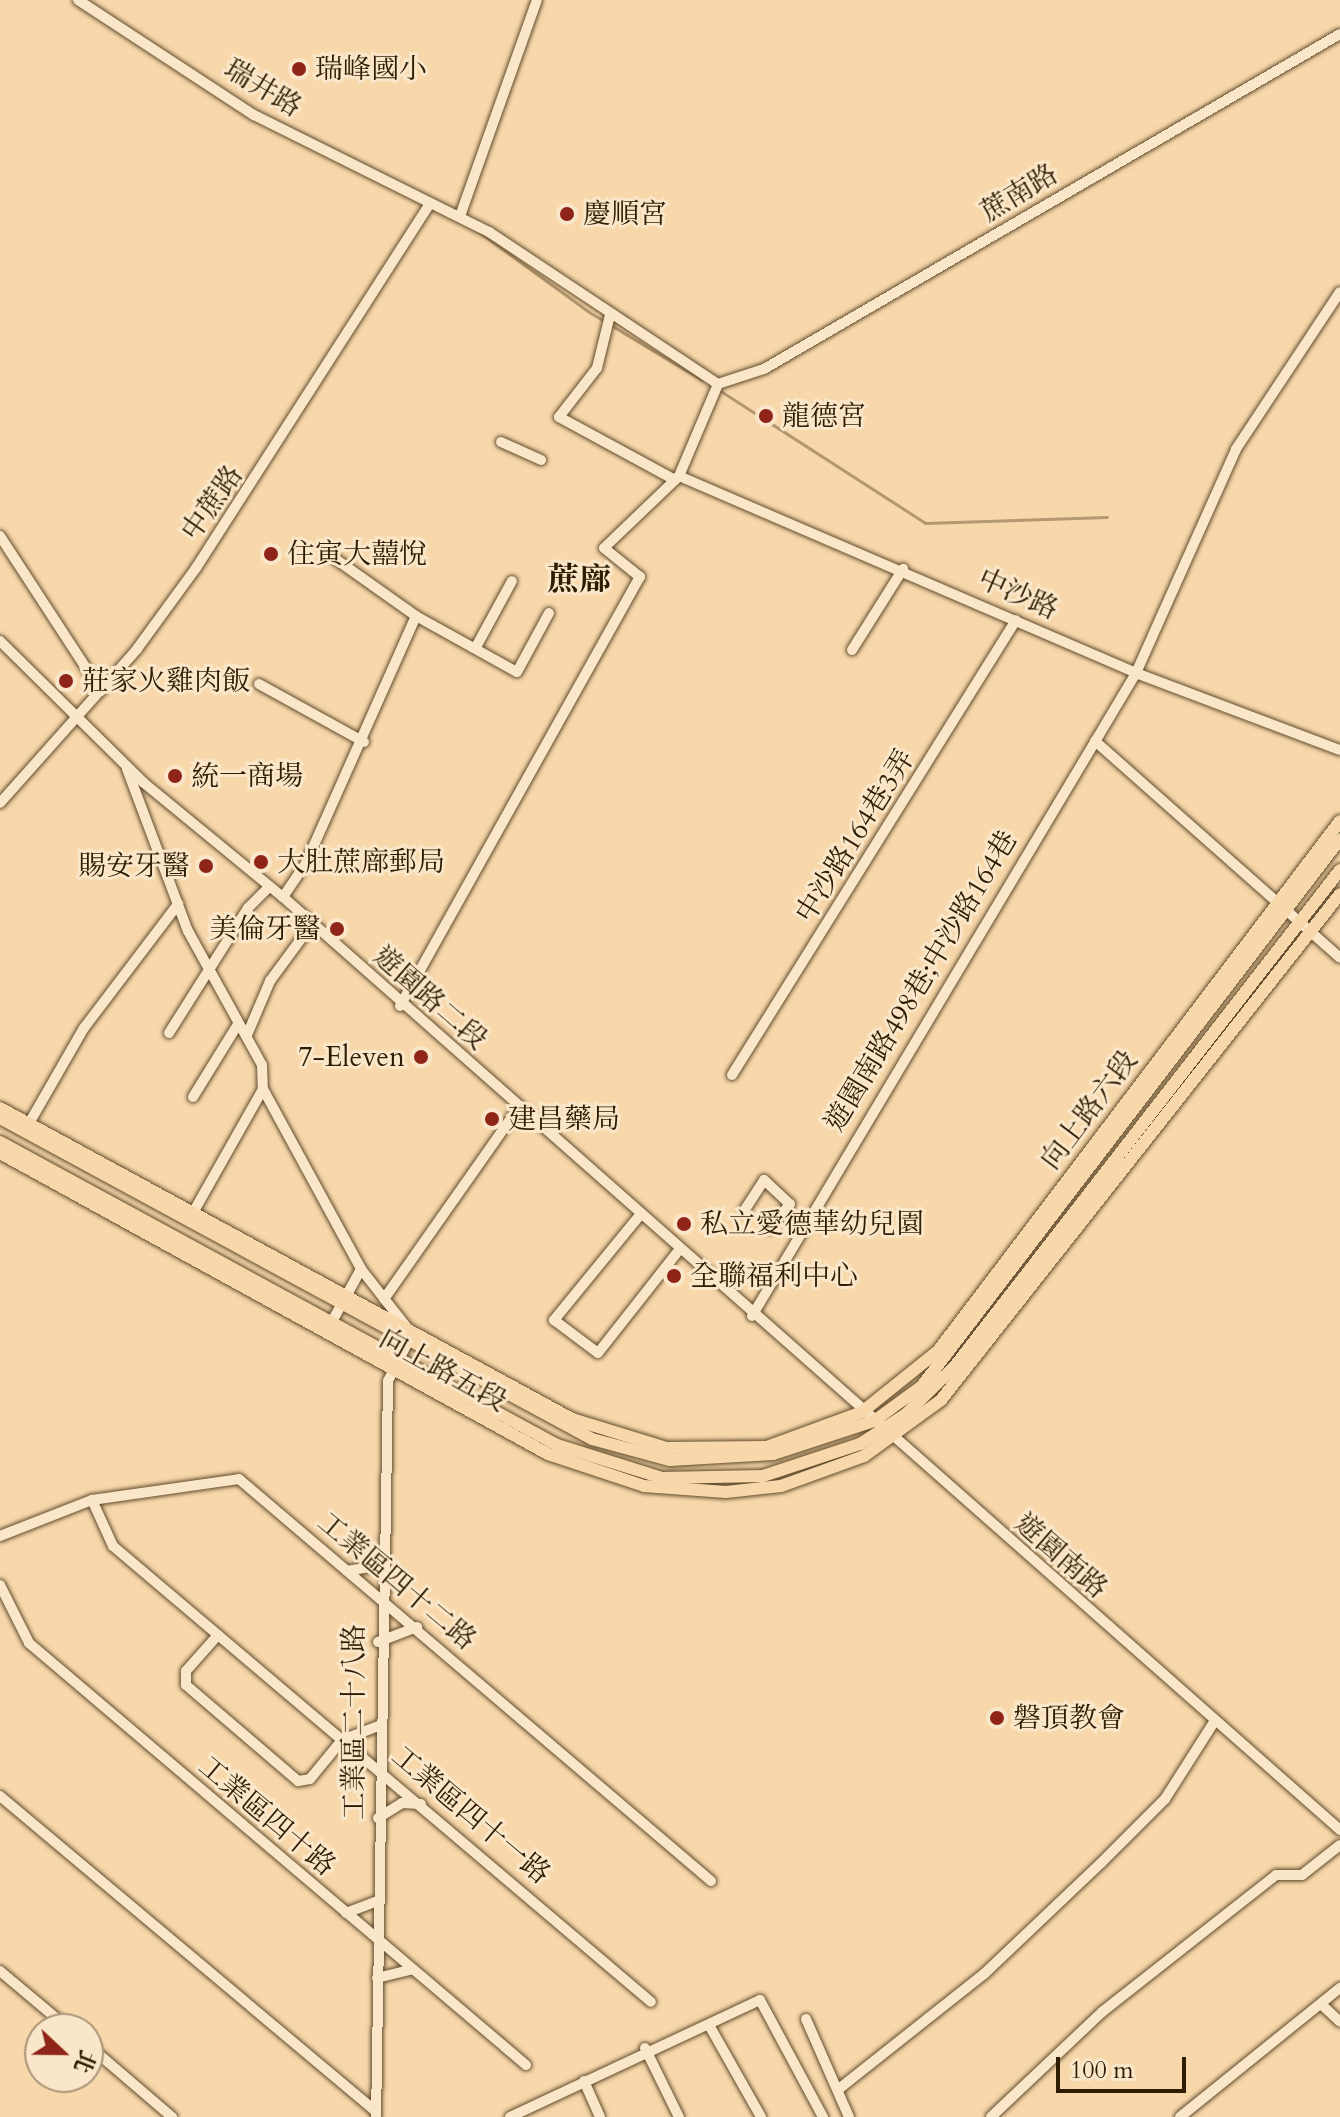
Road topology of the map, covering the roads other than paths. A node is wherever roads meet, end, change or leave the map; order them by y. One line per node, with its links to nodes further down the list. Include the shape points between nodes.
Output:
1 (78, 0): 4 (street, 瑞井路, via 254,115)
2 (537, 0): 5 (street)
3 (1340, 34): 8 (street, 蔗南路, via 764,369)
4 (430, 204): 5 (street, 瑞井路); 24 (street, 中蔗路, via 280,447)
5 (460, 216): 7 (street, 瑞井路)
6 (1340, 292): 22 (street, 遊園南路498巷;中沙路164巷, via 1236,449)
7 (610, 315): 8 (street, 瑞井路); 11 (street, 中沙路, via 597,368 559,417)
8 (718, 384): 11 (street)
9 (501, 442): 10 (street)
10 (541, 460)
11 (677, 478): 14 (street, 中沙路); 44 (street, via 604,548 640,577)
12 (0, 536): 24 (street)
13 (334, 558): 17 (street)
14 (903, 569): 18 (street, 中沙路); 21 (street)
15 (512, 581): 20 (street)
16 (549, 613): 20 (street, via 517,672)
17 (416, 616): 20 (street); 27 (street)
18 (1016, 620): 22 (street, 中沙路); 48 (street, 中沙路164巷3弄)
19 (0, 641): 25 (street, 遊園路二段)
20 (476, 647)
21 (852, 650)
22 (1136, 673): 26 (street, 遊園南路498巷;中沙路164巷); 28 (street, 中沙路)
23 (259, 684): 27 (street)
24 (101, 691): 25 (street, 中蔗路)
25 (74, 720): 29 (street, 遊園路二段); 30 (street, 中蔗路)
26 (1095, 741): 38 (street); 65 (street, 遊園南路498巷;中沙路164巷)
27 (364, 742): 36 (street)
28 (1340, 750)
29 (126, 767): 34 (street, 遊園路二段); 37 (street)
30 (0, 803)
31 (1340, 821): 38 (main road, 向上路六段)
32 (1340, 839): 38 (main road, 向上路六段)
33 (1340, 870): 39 (main road, 向上路六段)
34 (269, 887): 36 (street, 遊園路二段); 43 (street)
35 (1340, 894): 41 (main road)
36 (283, 897): 40 (street, 遊園路二段)
37 (178, 904): 43 (street); 54 (street, via 84,1028)
38 (1281, 905): 39 (street); 69 (main road, 向上路六段, via 938,1351); 70 (main road, 向上路六段, via 946,1359)
39 (1300, 922): 41 (street); 70 (main road, 向上路六段, via 955,1366)
40 (312, 924): 44 (street, 遊園路二段); 47 (street, via 270,981)
41 (1312, 931): 42 (street); 71 (main road, via 966,1373)
42 (1340, 958)
43 (208, 974): 45 (street); 46 (street)
44 (400, 1006): 51 (street, 遊園路二段)
45 (238, 1024): 47 (street); 50 (street)
46 (169, 1033)
47 (247, 1035): 49 (street, via 262,1065)
48 (732, 1075)
49 (263, 1089): 57 (street); 62 (street)
50 (193, 1097)
51 (519, 1107): 59 (street, 遊園路二段); 63 (street)
52 (0, 1108): 54 (main road, 向上路五段)
53 (0, 1118): 64 (main road, 向上路五段)
54 (31, 1120): 57 (main road, 向上路五段)
55 (0, 1142): 66 (main road, 向上路五段)
56 (0, 1153): 66 (main road, 向上路五段)
57 (194, 1211): 64 (main road, 向上路五段)
58 (744, 1211): 60 (street, via 764,1180 790,1204)
59 (640, 1215): 61 (street, 遊園路二段); 61 (street, via 554,1320 598,1353)
60 (770, 1229)
61 (679, 1250): 65 (street, 遊園路二段)
62 (361, 1269): 63 (street); 64 (street)
63 (384, 1299): 67 (street)
64 (343, 1302): 66 (street); 67 (main road, 向上路五段)
65 (752, 1316): 69 (street, 遊園南路)
66 (328, 1328): 68 (main road, 向上路五段)
67 (410, 1339): 68 (street, 工業區二十八路); 69 (main road, 向上路五段, via 572,1419 666,1448 767,1447); 70 (main road, 向上路五段, via 592,1439 670,1460 773,1454)
68 (395, 1366): 70 (main road, 向上路五段, via 557,1445 662,1478 763,1476 823,1460); 71 (main road, 向上路五段, via 548,1454 644,1486 726,1492 781,1486); 74 (street, 工業區二十八路)
69 (862, 1412): 70 (street, 遊園南路)
70 (878, 1425): 71 (street, 遊園南路)
71 (893, 1440): 81 (street, 遊園南路)
72 (92, 1500): 73 (street, 工業區四十二路); 75 (street, 工業區四十二路, via 239,1479); 79 (street, 工業區四十一路, via 113,1546)
73 (0, 1536)
74 (380, 1565): 75 (street); 77 (street, 工業區二十八路)
75 (344, 1570): 77 (street, 工業區四十二路)
76 (0, 1585): 92 (street, 工業區四十路, via 29,1643)
77 (379, 1598): 78 (street, 工業區四十二路); 80 (street, 工業區二十八路)
78 (417, 1627): 80 (street); 90 (street, 工業區四十二路)
79 (218, 1635): 83 (street, 工業區四十一路); 83 (street, via 186,1671 186,1685 294,1778 310,1779)
80 (378, 1642): 82 (street, 工業區二十八路)
81 (1214, 1722): 88 (street, 遊園南路); 110 (street, via 1165,1799 1101,1863 984,1974)
82 (379, 1726): 83 (street); 84 (street, 工業區二十八路)
83 (342, 1740): 84 (street, 工業區四十一路)
84 (379, 1769): 86 (street, 工業區四十一路); 87 (street, 工業區二十八路)
85 (0, 1796): 109 (street)
86 (422, 1805): 87 (street, via 402,1803); 98 (street, 工業區四十一路)
87 (378, 1818): 91 (street, 工業區二十八路)
88 (1340, 1830)
89 (1340, 1845): 120 (street, via 1302,1875 1276,1875 1102,2012)
90 (711, 1881)
91 (378, 1901): 92 (street); 93 (street, 工業區二十八路)
92 (346, 1913): 93 (street, 工業區四十路)
93 (378, 1938): 94 (street, 工業區四十路); 96 (street, 工業區二十八路)
94 (412, 1969): 96 (street); 106 (street, 工業區四十路)
95 (0, 1971): 100 (street)
96 (377, 1978): 107 (street, 工業區二十八路)
97 (1340, 1988): 99 (street)
98 (651, 2002)
99 (1321, 2004): 102 (street); 121 (street)
100 (50, 2013)
101 (806, 2019): 110 (street)
102 (1340, 2022)
103 (709, 2025): 104 (street); 117 (street); 118 (street, via 760,2000)
104 (645, 2048): 108 (street); 116 (street)
105 (104, 2059): 113 (street)
106 (526, 2065)
107 (377, 2072): 109 (street); 112 (street, 工業區二十八路)
108 (584, 2081): 111 (street); 115 (street)
109 (350, 2086): 112 (street)
110 (840, 2088): 119 (street)
111 (526, 2113): 114 (street)
112 (376, 2115)
113 (172, 2117)
114 (510, 2117)
115 (600, 2117)
116 (679, 2117)
117 (761, 2117)
118 (823, 2117)
119 (849, 2117)
120 (991, 2117)
121 (1180, 2117)

